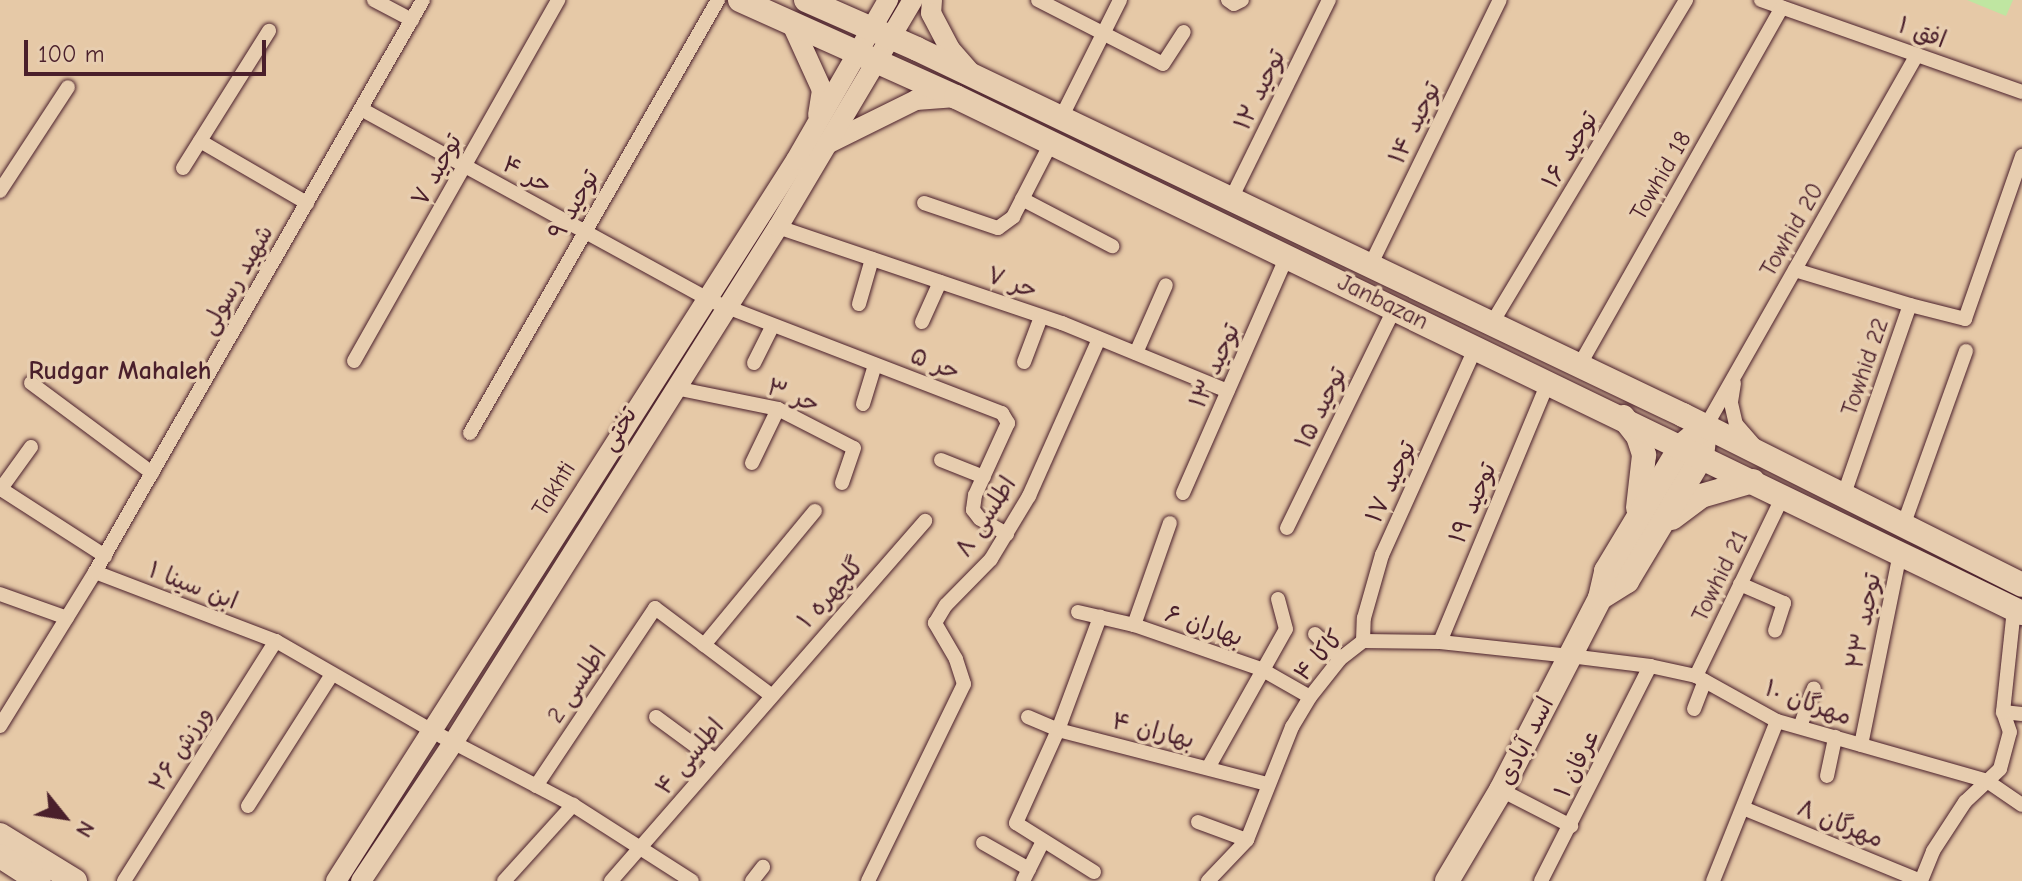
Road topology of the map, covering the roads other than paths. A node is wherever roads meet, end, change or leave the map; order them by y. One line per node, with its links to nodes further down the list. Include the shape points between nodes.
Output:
1 (374, 0): 19 (street)
2 (423, 0): 19 (street, شهید رسولی)
3 (558, 0): 37 (street, توحید ۷)
4 (718, 0): 45 (street, توحید ۹)
5 (740, 0): 20 (main road, Janbazan)
6 (806, 0): 23 (main road, Janbazan)
7 (888, 0): 23 (main road, Takhti)
8 (913, 0): 23 (main road)
9 (932, 0): 27 (main road, via 931,13 950,49)
10 (1038, 0): 24 (street)
11 (1120, 0): 24 (street)
12 (1228, 0): 13 (street)
13 (1242, 0)
14 (1329, 0): 41 (street, توحید ۱۲)
15 (1500, 0): 49 (street, توحید ۱۴)
16 (1686, 0): 59 (street, توحید ۱۶)
17 (1761, 0): 18 (street, افق ۱)
18 (1782, 7): 25 (street, افق ۱); 69 (street, Towhid 18)
19 (412, 20): 31 (street, شهید رسولی)
20 (791, 22): 26 (main road, Janbazan); 33 (main road, via 822,90)
21 (269, 31): 34 (street)
22 (1184, 32): 24 (street, via 1164,64)
23 (880, 33): 26 (main road, Takhti); 27 (main road, Janbazan)
24 (1103, 34): 32 (street)
25 (1917, 55): 29 (street, افق ۱); 50 (street, Towhid 20)
26 (868, 56): 30 (main road, Janbazan); 33 (main road, Takhti)
27 (974, 77): 32 (main road, Janbazan)
28 (68, 87): 39 (street)
29 (2022, 92)
30 (956, 97): 33 (main road, via 916,100); 35 (main road, Janbazan)
31 (361, 109): 37 (street, حر ۴); 42 (street, شهید رسولی)
32 (1061, 118): 41 (main road, Janbazan)
33 (821, 135): 44 (main road, تختی); 53 (main road, Takhti)
34 (200, 141): 38 (street); 42 (street)
35 (1051, 143): 40 (street); 47 (main road, Janbazan)
36 (2022, 156): 55 (street, Towhid 22, via 1965,319)
37 (464, 165): 45 (street, حر ۴); 65 (street, توحید ۷)
38 (183, 168)
39 (0, 191)
40 (1022, 199): 43 (street, via 1013,217 998,228); 46 (street)
41 (1231, 199): 49 (main road, Janbazan)
42 (307, 203): 85 (street, شهید رسولی)
43 (924, 203)
44 (778, 227): 48 (street, حر ۷); 53 (main road, تختی)
45 (584, 231): 53 (street, حر ۴); 79 (street, توحید ۹)
46 (1112, 246)
47 (1287, 256): 56 (main road, Janbazan); 74 (street, توحید ۱۳)
48 (872, 259): 51 (street, حر ۷); 54 (street)
49 (1370, 266): 59 (main road, Janbazan)
50 (1795, 270): 55 (street); 70 (street, Towhid 20)
51 (940, 282): 57 (street, حر ۷); 58 (street)
52 (1166, 285): 64 (street)
53 (715, 302): 60 (street, حر ۵); 73 (main road, تختی); 136 (main road, Takhti)
54 (859, 304)
55 (1910, 305): 92 (street, Towhid 22)
56 (1395, 308): 62 (main road, Janbazan); 98 (street, توحید ۱۵)
57 (1041, 317): 61 (street, حر ۷); 66 (street)
58 (922, 322)
59 (1492, 323): 69 (main road, Janbazan)
60 (773, 325): 67 (street); 68 (street, حر ۵)
61 (1099, 339): 64 (street, حر ۷); 99 (street, اطلسی ۸)
62 (1476, 347): 71 (main road, Janbazan); 115 (street, توحید ۱۷, via 1382,555)
63 (1966, 351): 96 (street)
64 (1136, 353): 74 (street, حر ۷)
65 (354, 361)
66 (1024, 362)
67 (754, 363)
68 (875, 365): 75 (street); 86 (street, حر ۵, via 1002,413 1008,423)
69 (1579, 366): 78 (main road, Janbazan)
70 (1736, 373): 78 (street, Towhid 20); 82 (street, via 1731,403 1736,424)
71 (1548, 382): 77 (main road, Janbazan); 116 (street, توحید ۱۹)
72 (31, 383): 85 (street)
73 (675, 388): 76 (street, حر ۳); 136 (main road, تختی)
74 (1228, 391): 90 (street, توحید ۱۳)
75 (863, 404)
76 (778, 409): 84 (street); 88 (street, حر ۳, via 854,448)
77 (1623, 417): 81 (main road, Janbazan); 97 (main road, via 1644,455)
78 (1706, 426): 81 (main road); 82 (main road, Janbazan)
79 (470, 433)
80 (31, 447): 89 (street)
81 (1692, 451): 87 (main road, Janbazan); 97 (main road, اسد آبادی)
82 (1763, 455): 92 (main road, Janbazan)
83 (941, 460): 86 (street)
84 (752, 463)
85 (152, 473): 101 (street, شهید رسولی)
86 (984, 477): 99 (street, حر ۵, via 973,510)
87 (1753, 481): 91 (main road, Janbazan); 97 (main road, via 1701,496)
88 (842, 483)
89 (0, 489): 101 (street)
90 (1183, 493)
91 (1783, 496): 100 (main road, Janbazan); 104 (street, Towhid 21)
92 (1843, 497): 96 (main road, Janbazan)
93 (815, 511): 117 (street)
94 (925, 521): 125 (street, گلچهره ۱)
95 (1170, 523): 111 (street)
96 (1903, 526): 103 (main road, Janbazan)
97 (1646, 527): 118 (main road, اسد آبادی, via 1606,571 1600,598)
98 (1287, 528)
99 (1007, 534): 170 (street, اطلسی ۸, via 935,623 964,684)
100 (1900, 553): 107 (main road, Janbazan); 138 (street, توحید ۲۳)
101 (105, 556): 102 (street, شهید رسولی)
102 (95, 572): 110 (street, شهید رسولی); 114 (street, ابن سینا ۱)
103 (2021, 581)
104 (1740, 584): 112 (street, via 1784,603); 123 (street, Towhid 21)
105 (0, 594): 110 (street)
106 (1278, 599): 121 (street, via 1286,629)
107 (2018, 611): 128 (street)
108 (1078, 612): 109 (street, بهاران ۶)
109 (1100, 617): 111 (street, بهاران ۶); 135 (street)
110 (67, 618): 133 (street, شهید رسولی)
111 (1134, 625): 121 (street, بهاران ۶)
112 (1775, 631)
113 (1315, 634): 119 (street)
114 (276, 641): 122 (street, ابن سینا ۱); 163 (street, ورزش ۲۶)
115 (1363, 641): 116 (street, کاکا ۴); 119 (street, کاکا ۴)
116 (1440, 642): 118 (street, کاکا ۴)
117 (704, 645): 125 (street); 144 (street, اطلسی 2, via 655,608)
118 (1570, 656): 120 (street, مهرگان ۱۰); 145 (main road, اسد آبادی)
119 (1340, 659): 126 (street, کاکا ۴)
120 (1650, 666): 123 (street, مهرگان ۱۰); 151 (street, عرفان ۱)
121 (1261, 669): 126 (street, بهاران ۶); 140 (street)
122 (332, 674): 136 (street, ابن سینا ۱); 148 (street)
123 (1700, 679): 127 (street, Towhid 21); 132 (street, مهرگان ۱۰)
124 (1814, 688): 134 (street)
125 (771, 695): 139 (street, اطلسی ۴)
126 (1310, 697): 143 (street, کاکا ۴)
127 (1694, 709)
128 (2003, 712): 129 (street); 142 (street, via 2010,732 2000,769)
129 (2022, 714)
130 (656, 717): 139 (street)
131 (1028, 717): 135 (street, بهاران ۴)
132 (1777, 721): 134 (street, مهرگان ۱۰); 149 (street)
133 (0, 726)
134 (1800, 727): 137 (street, مهرگان ۱۰)
135 (1058, 730): 140 (street, بهاران ۴); 154 (street, via 1016,826)
136 (442, 737): 144 (street, ابن سینا ۱); 164 (main road, Takhti); 165 (main road, تختی)
137 (1835, 737): 138 (street, مهرگان ۱۰); 141 (street)
138 (1861, 745): 142 (street, مهرگان ۱۰)
139 (716, 761): 156 (street, اطلسی ۴)
140 (1208, 768): 143 (street, بهاران ۴)
141 (1827, 776)
142 (1987, 781): 147 (street, مهرگان ۱۰); 175 (street, via 1965,802 1933,851)
143 (1267, 784): 153 (street, کاکا ۴)
144 (536, 786): 146 (street, ابن سینا ۱)
145 (1501, 790): 151 (street); 172 (main road, اسد آبادی)
146 (573, 805): 156 (street, ابن سینا ۱); 166 (street)
147 (2022, 805)
148 (248, 806)
149 (1743, 808): 174 (street); 175 (street, مهرگان ۸)
150 (1198, 822): 153 (street)
151 (1571, 826): 173 (street, عرفان ۱)
152 (0, 835): 162 (main road)
153 (1247, 840): 171 (street, کاکا ۴)
154 (1043, 841): 159 (street); 160 (street)
155 (983, 843): 160 (street)
156 (642, 848): 167 (street, اطلسی ۴); 168 (street, ابن سینا ۱)
157 (0, 856): 161 (main road)
158 (763, 867): 169 (street)
159 (1094, 872)
160 (1026, 875)
161 (39, 881)
162 (75, 881)
163 (124, 881)
164 (336, 881)
165 (361, 881)
166 (504, 881)
167 (611, 881)
168 (692, 881)
169 (752, 881)
170 (868, 881)
171 (1208, 881)
172 (1447, 881)
173 (1541, 881)
174 (1713, 881)
175 (1921, 881)

